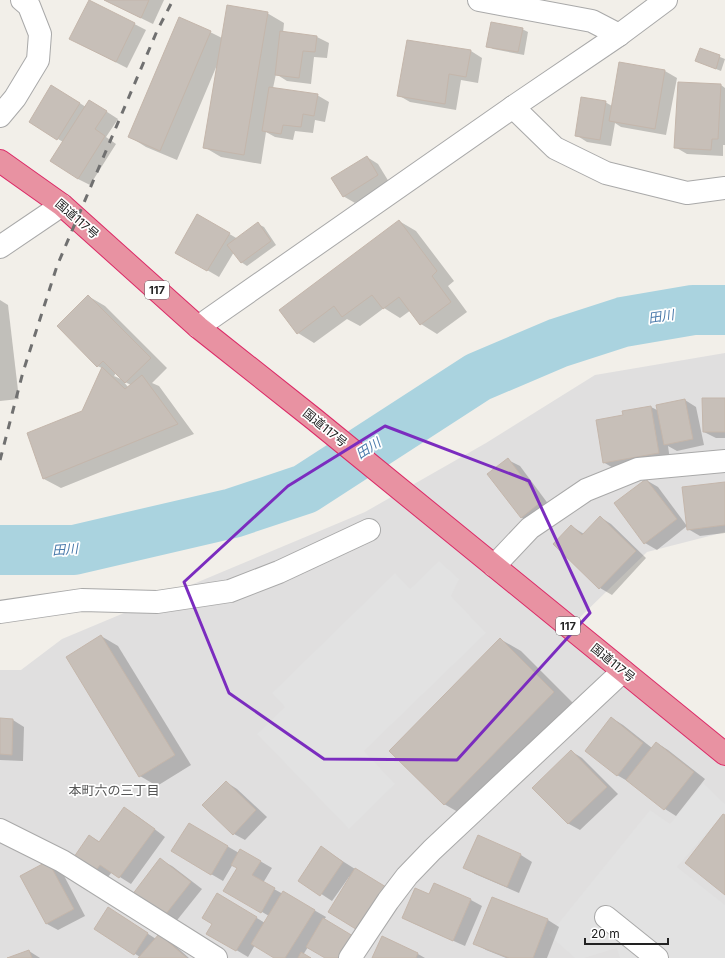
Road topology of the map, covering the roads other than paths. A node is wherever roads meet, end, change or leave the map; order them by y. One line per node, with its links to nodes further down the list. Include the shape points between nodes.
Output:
1 (22, 0): 6 (street, via 29,6 40,34 38,60 15,98)
2 (479, 0): 4 (street, via 592,21)
3 (666, 0): 4 (street)
4 (619, 35): 5 (street)
5 (513, 107): 8 (street, via 555,148 606,173 687,193); 11 (street)
6 (0, 116)
7 (0, 161): 9 (highway, 国道117号 / 117)
8 (725, 188)
9 (62, 205): 10 (street); 11 (highway, 国道117号 / 117)
10 (0, 248)
11 (198, 327): 14 (highway, 国道117号 / 117)
12 (725, 461): 14 (street, via 638,469 586,490 530,528)
13 (369, 530): 15 (street, via 279,572 230,591 157,602 82,600)
14 (494, 566): 16 (highway, 国道117号 / 117)
15 (0, 612)
16 (623, 671): 17 (highway, 国道117号 / 117); 21 (street, via 407,876)
17 (725, 754)
18 (0, 830): 20 (street, via 62,860)
19 (606, 917): 22 (street)
20 (216, 958)
21 (350, 958)
22 (657, 958)

